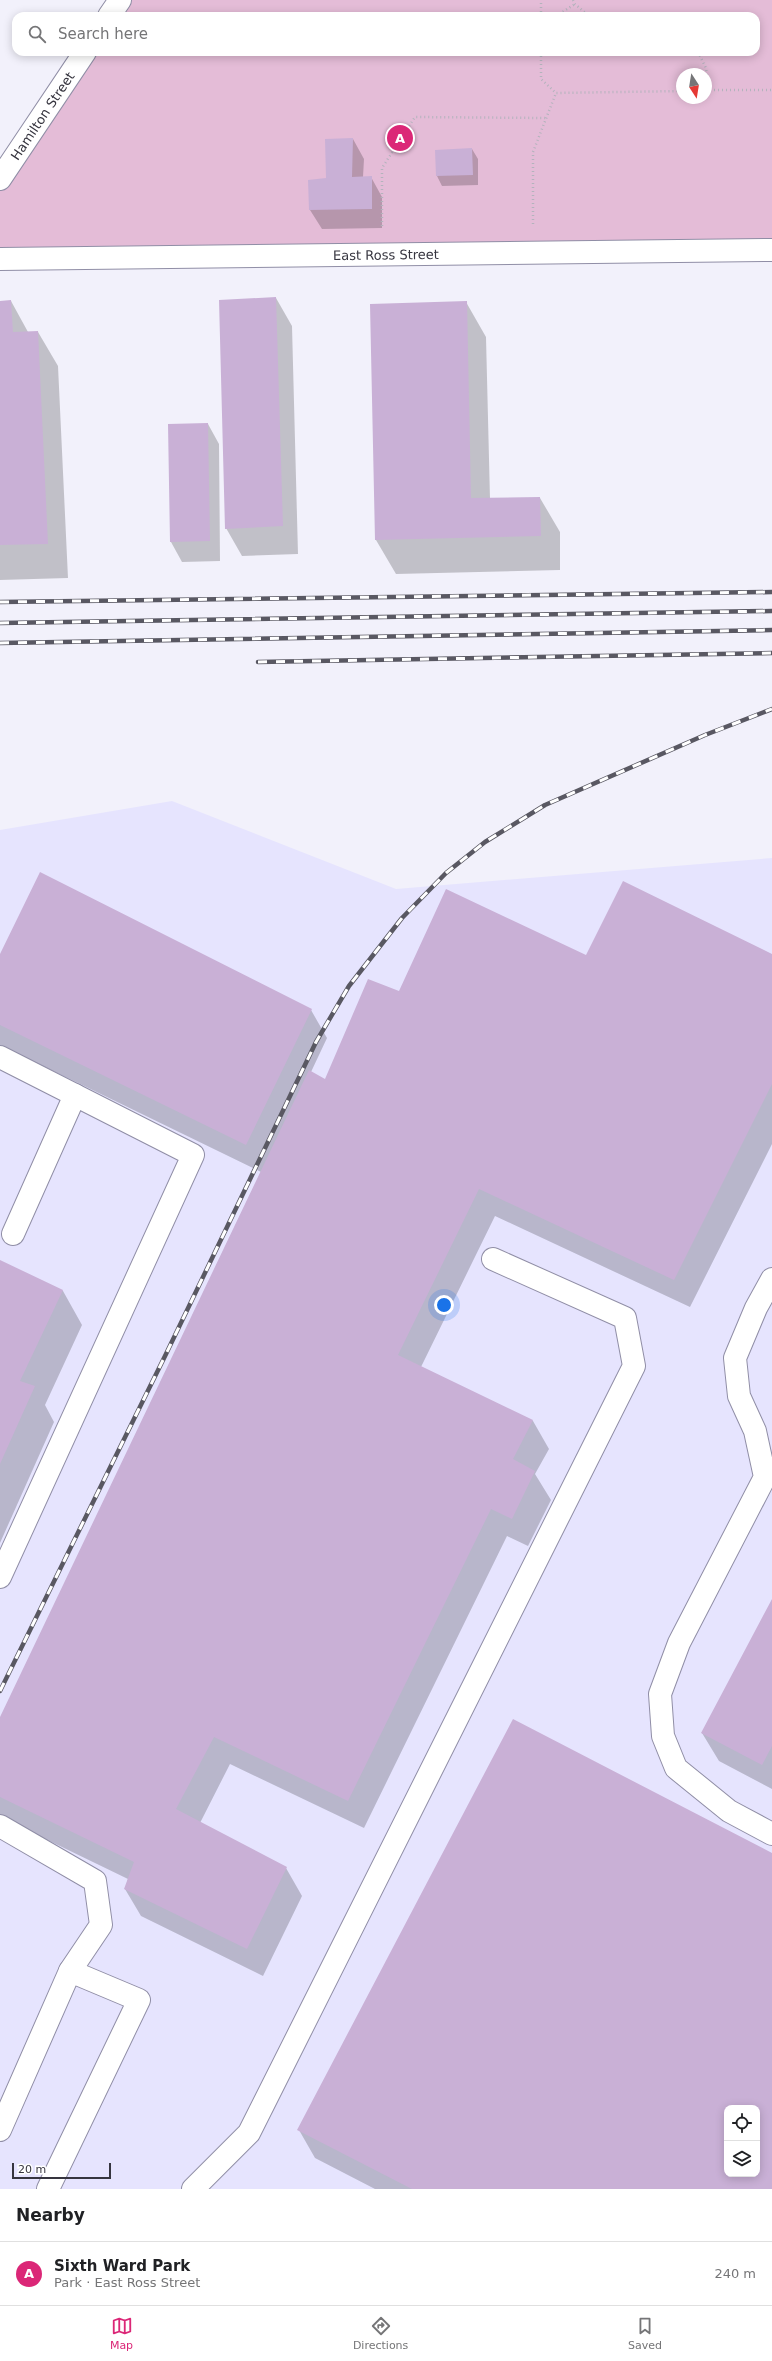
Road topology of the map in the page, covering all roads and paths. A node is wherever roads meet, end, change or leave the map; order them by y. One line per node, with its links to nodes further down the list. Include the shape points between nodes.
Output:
1 (120, 0): 5 (street)
2 (541, 0): 6 (path)
3 (574, 0): 4 (path)
4 (575, 4): 7 (path); 8 (path)
5 (112, 12)
6 (541, 12)
7 (562, 12)
8 (584, 12)
9 (82, 56): 18 (street, Hamilton Street)
10 (541, 56): 16 (path, via 541,79)
11 (700, 56): 12 (path)
12 (706, 68)
13 (712, 90): 14 (path)
14 (772, 90)
15 (676, 91): 16 (path)
16 (556, 93): 17 (path)
17 (545, 118): 20 (path, via 533,152); 21 (path, via 415,117 382,168)
18 (0, 179)
19 (772, 250): 20 (street, East Ross Street)
20 (533, 252): 21 (street, East Ross Street)
21 (381, 254): 22 (street, East Ross Street)
22 (0, 259)
23 (0, 1057): 24 (street)
24 (75, 1095): 25 (street); 28 (street, via 193,1155)
25 (13, 1234)
26 (493, 1258): 34 (street, via 625,1318 634,1366 249,2133)
27 (772, 1279): 30 (street, via 756,1308 735,1358 739,1396 754,1431 765,1477 679,1643 660,1694 664,1736 676,1768 729,1811)
28 (0, 1576)
29 (0, 1826): 31 (street, via 95,1881 101,1925)
30 (772, 1834)
31 (70, 1971): 32 (street); 33 (street, via 139,2000)
32 (0, 2130)
33 (48, 2189)
34 (193, 2189)

